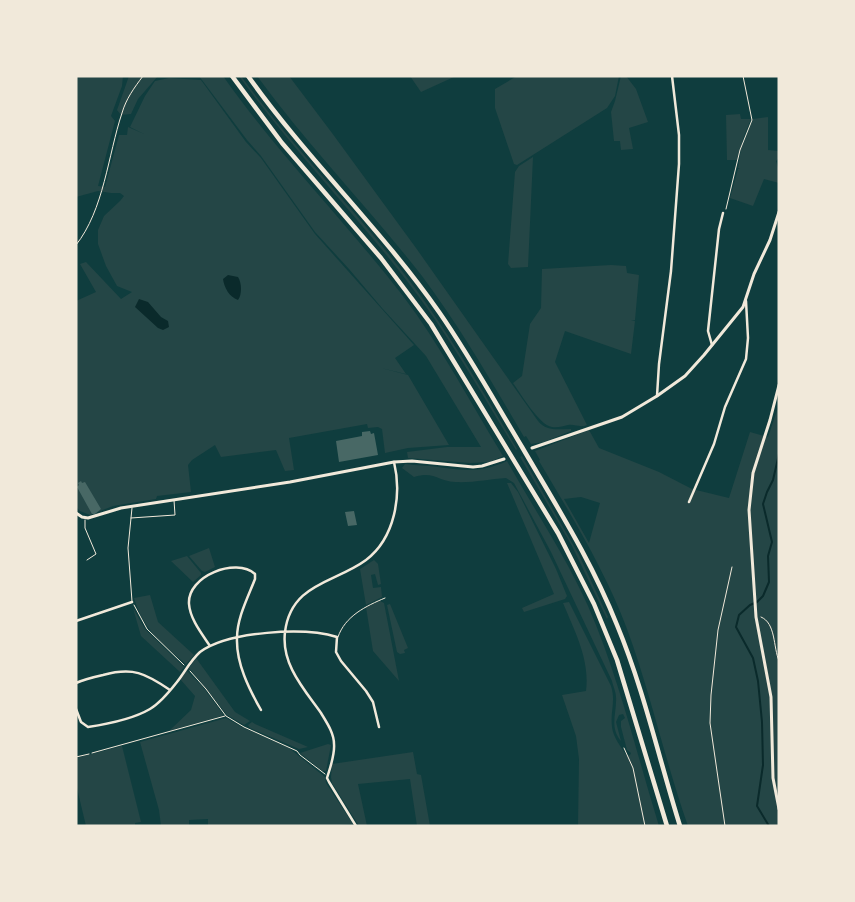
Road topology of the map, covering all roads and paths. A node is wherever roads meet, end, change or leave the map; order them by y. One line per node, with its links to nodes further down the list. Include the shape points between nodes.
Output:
1 (143, 76): 8 (path, via 122,112 96,208)
2 (232, 76): 47 (highway, via 282,143 381,258 431,324 558,533 594,604 617,660)
3 (248, 76): 48 (highway, via 439,312 571,528 608,603 629,657)
4 (672, 76): 12 (street, via 679,164)
5 (743, 76): 7 (path, via 752,120 740,150)
6 (779, 212): 9 (street)
7 (723, 213): 10 (street, via 708,331)
8 (76, 245)
9 (746, 299): 10 (street); 17 (street, via 746,359)
10 (712, 345): 12 (street, via 685,376)
11 (779, 385): 44 (street, via 750,492 757,628 771,697 774,778)
12 (657, 396): 13 (street, via 622,416)
13 (532, 448)
14 (504, 459): 15 (street, via 473,467)
15 (394, 462): 16 (street); 28 (street, via 396,500 391,525 383,542 361,563 306,593 290,615)
16 (174, 500): 18 (street); 21 (lane, via 175,515)
17 (689, 502)
18 (132, 506): 20 (street); 21 (lane)
19 (76, 513): 20 (street)
20 (85, 518): 22 (lane, via 85,528 96,554)
21 (131, 518): 25 (lane, via 128,548)
22 (87, 560)
23 (732, 567): 49 (path, via 718,630 710,723)
24 (385, 598): 29 (lane, via 353,615)
25 (132, 602): 27 (street); 33 (path, via 147,629)
26 (761, 617): 32 (path, via 772,628)
27 (76, 621)
28 (285, 632): 29 (street, via 305,631); 30 (street); 43 (street, via 285,652 290,667 330,726 334,750)
29 (337, 637): 39 (street, via 336,652 366,691)
30 (236, 638): 31 (street); 31 (street, via 255,579 251,570 239,567 206,576 190,595 191,613); 37 (street, via 240,664)
31 (210, 646): 33 (street)
32 (779, 661)
33 (186, 667): 35 (street); 38 (path)
34 (76, 683): 35 (street, via 128,670 141,673)
35 (170, 690): 36 (street, via 147,711 88,728 81,722)
36 (76, 709)
37 (261, 710)
38 (226, 716): 41 (path); 43 (path, via 297,751)
39 (379, 727)
40 (624, 748): 46 (path, via 632,768)
41 (89, 754): 42 (lane)
42 (76, 757)
43 (328, 775): 45 (street, via 330,784)
44 (779, 809)
45 (356, 826)
46 (645, 826)
47 (666, 826)
48 (680, 826)
49 (725, 826)

